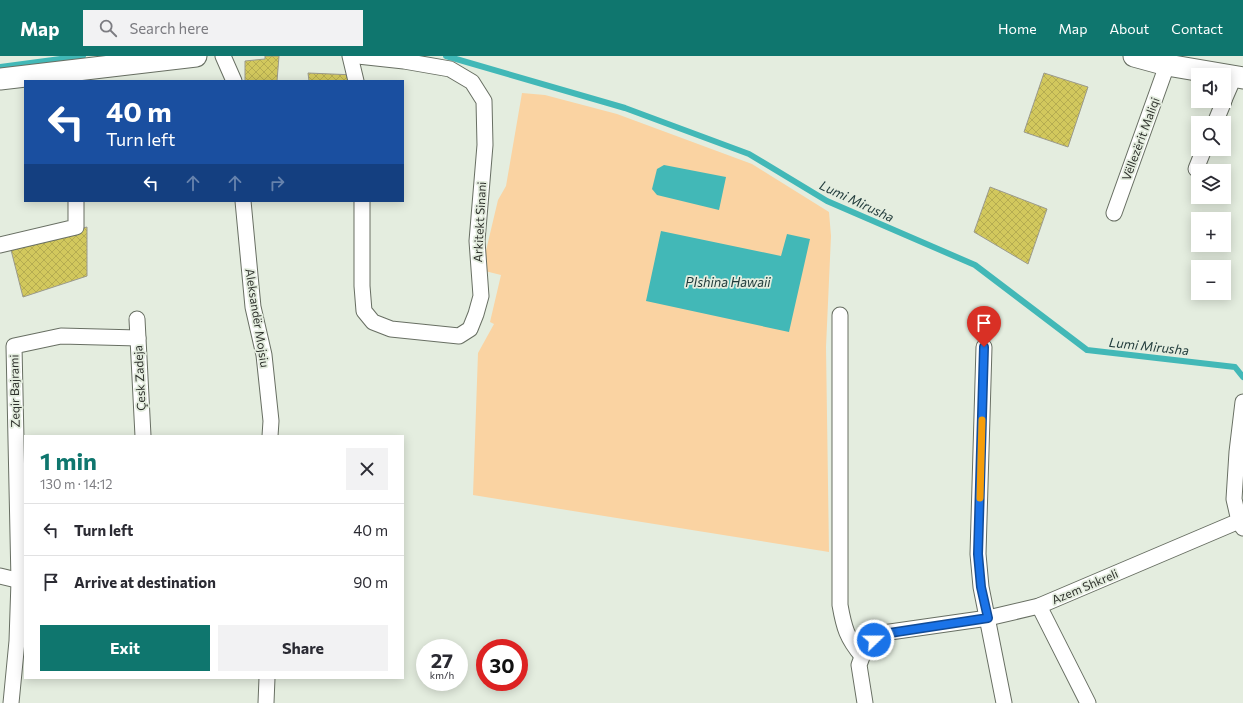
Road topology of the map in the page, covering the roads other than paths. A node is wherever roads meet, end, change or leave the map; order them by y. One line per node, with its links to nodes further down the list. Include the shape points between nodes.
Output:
1 (196, 56): 7 (main road)
2 (223, 56): 10 (street)
3 (350, 56): 11 (street)
4 (358, 56): 15 (street, Arkitekt Sinani, via 450,69 472,82 484,102 485,145 477,240 481,296 470,329 459,336 391,329 373,322 364,311 363,304)
5 (1134, 56): 6 (main road)
6 (1167, 65): 8 (main road); 16 (street, Vëllezërit Maliqi)
7 (80, 76): 9 (main road)
8 (1238, 77): 12 (street)
9 (0, 79)
10 (234, 80)
11 (356, 80)
12 (1231, 89)
13 (76, 202): 17 (street, via 76,227)
14 (243, 202): 25 (street, Aleksandër Mojsiu, via 253,307 264,355)
15 (362, 202)
16 (1114, 213)
17 (0, 245)
18 (840, 315): 31 (street, via 840,605 849,640)
19 (137, 319): 20 (street, Çesk Zadeja)
20 (138, 338): 24 (street, Çesk Zadeja); 28 (street, Zeqir Bajrami, via 61,336 14,346)
21 (984, 347): 30 (street, via 978,554 981,587)
22 (1243, 403): 23 (street, Azem Shkreli)
23 (1242, 421): 26 (street, Azem Shkreli, via 1234,499)
24 (143, 435)
25 (270, 435)
26 (1241, 525): 29 (street, Azem Shkreli)
27 (0, 576): 28 (street)
28 (22, 581): 33 (street, Zeqir Bajrami)
29 (1039, 606): 30 (street, Azem Shkreli); 37 (street)
30 (988, 618): 31 (street, Azem Shkreli, via 883,634 866,646); 36 (street)
31 (862, 656): 35 (street, via 859,665)
32 (267, 679): 34 (street)
33 (11, 703)
34 (266, 703)
35 (865, 703)
36 (1004, 703)
37 (1088, 703)

